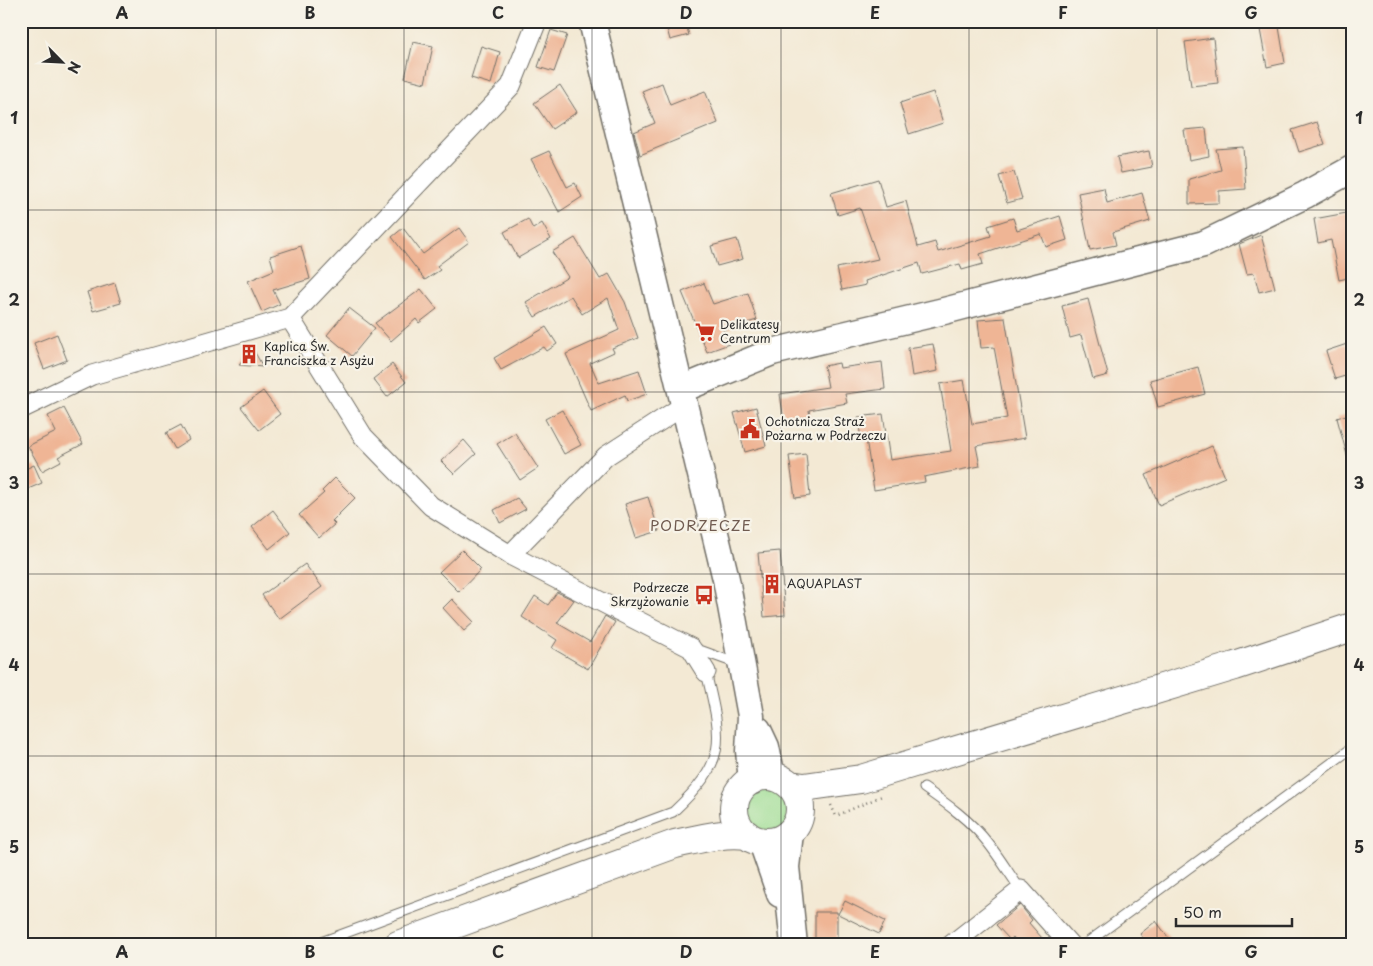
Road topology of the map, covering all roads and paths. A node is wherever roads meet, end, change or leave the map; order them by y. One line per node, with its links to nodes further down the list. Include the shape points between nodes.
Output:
1 (537, 21): 4 (street, via 511,86)
2 (592, 21): 5 (street)
3 (1352, 169): 5 (street, via 1204,244 772,352)
4 (290, 318): 6 (street, via 92,375); 7 (street, via 363,436 431,506)
5 (684, 396): 7 (street, via 606,456); 10 (street)
6 (21, 409)
7 (510, 555): 9 (street)
8 (1352, 627): 13 (main road)
9 (691, 648): 10 (lane); 11 (street)
10 (743, 665): 14 (street, via 751,716 766,747)
11 (706, 672): 24 (lane, via 718,723 717,748 712,768 697,789 672,812)
12 (1352, 748): 28 (lane)
13 (861, 780): 14 (main road, via 804,787); 17 (main road)
14 (771, 781): 18 (main road, via 740,792); 19 (main road, via 796,794 800,804)
15 (924, 788): 22 (lane, via 958,812 988,842)
16 (889, 794): 17 (path, via 836,816)
17 (828, 797): 19 (main road, via 808,807)
18 (735, 806): 20 (main road, via 736,817); 21 (main road)
19 (795, 824): 20 (main road, via 772,842); 23 (street, via 786,867)
20 (755, 838): 21 (main road, via 734,834); 23 (street)
21 (675, 844): 25 (main road)
22 (1021, 890): 26 (street); 27 (street)
23 (793, 935)
24 (313, 945)
25 (398, 945)
26 (951, 945)
27 (1070, 945)
28 (1084, 945)

